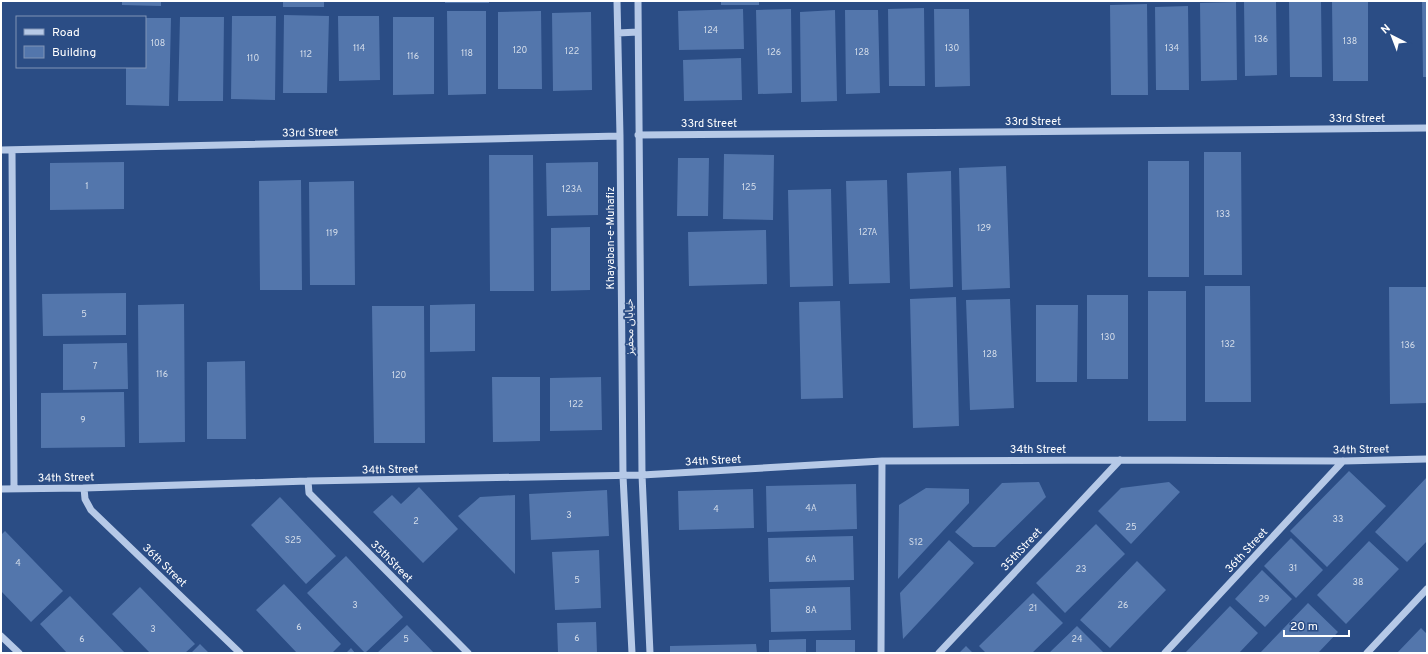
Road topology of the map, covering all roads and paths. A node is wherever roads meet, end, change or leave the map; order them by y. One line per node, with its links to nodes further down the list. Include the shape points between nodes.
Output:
1 (617, 1): 4 (street, Khayaban-e-Muhafiz)
2 (638, 1): 3 (street, خیابان محفیز)
3 (638, 32): 4 (street); 6 (street, خیابان محفیز)
4 (618, 33): 7 (street, Khayaban-e-Muhafiz)
5 (1427, 128): 6 (street, 33rd Street)
6 (638, 135): 14 (street, خیابان محفیز)
7 (620, 136): 9 (street, 33rd Street); 15 (street, Khayaban-e-Muhafiz)
8 (1, 150): 9 (street, 33rd Street)
9 (12, 150): 17 (street)
10 (1427, 458): 13 (street, 34th Street)
11 (1120, 460): 12 (street, 34th Street); 13 (street, 34th Street); 28 (street, 35thStreet)
12 (882, 461): 14 (street, 34th Street); 27 (street)
13 (1343, 462): 29 (street, 36th Street)
14 (642, 475): 15 (street, 34th Street); 26 (street, خیابان محفیز)
15 (623, 476): 16 (street, 34th Street); 25 (street)
16 (308, 481): 18 (street, 34th Street); 24 (street, 35thStreet, via 309,493)
17 (14, 488): 18 (street, 34th Street); 19 (street, 34th Street)
18 (84, 488): 23 (street, 36th Street, via 85,499 91,510)
19 (1, 489)
20 (1427, 589): 30 (street)
21 (1, 636): 22 (street)
22 (19, 653)
23 (240, 653)
24 (468, 653)
25 (632, 653)
26 (650, 653)
27 (881, 653)
28 (939, 653)
29 (1165, 653)
30 (1367, 653)

